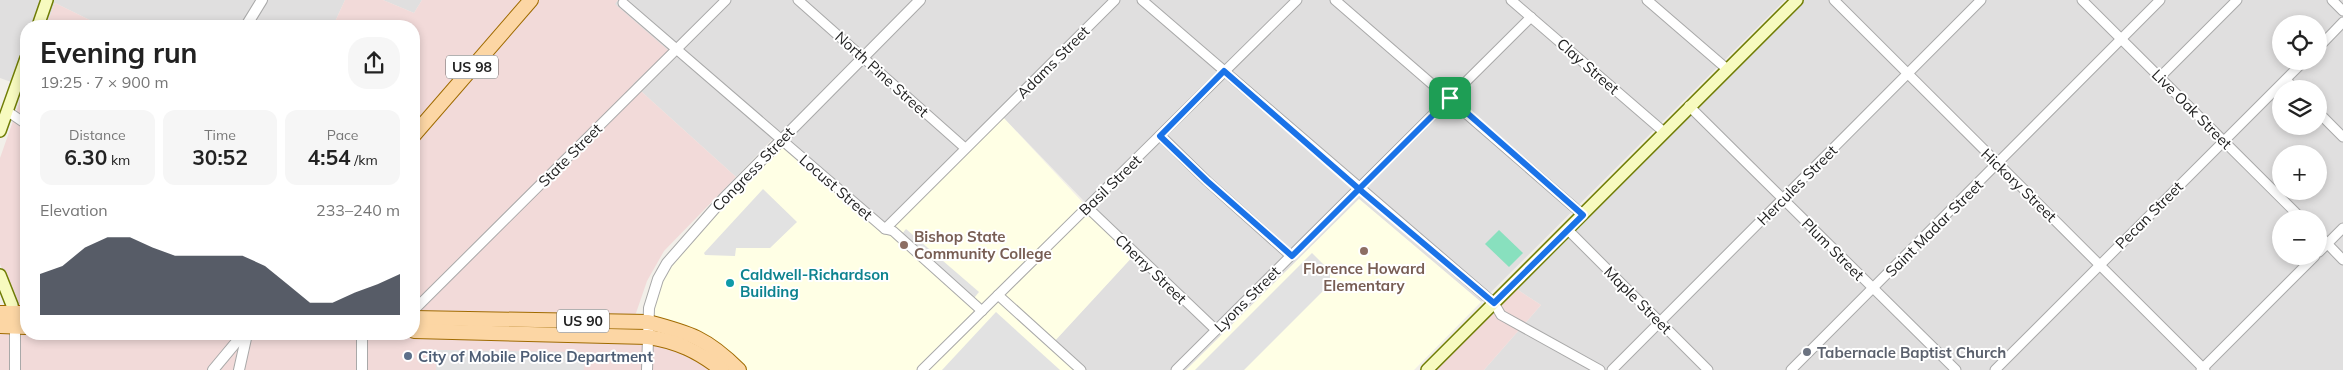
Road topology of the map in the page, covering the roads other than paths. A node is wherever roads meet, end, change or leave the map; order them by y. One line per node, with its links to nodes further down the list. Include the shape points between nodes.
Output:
1 (47, 0): 23 (main road)
2 (262, 0): 24 (street)
3 (531, 0): 43 (main road, US 98)
4 (726, 0): 28 (street, State Street)
5 (798, 0): 29 (street, North Pine Street)
6 (920, 0): 29 (street, Congress Street)
7 (1115, 0): 50 (street, Adams Street)
8 (1142, 0): 32 (street)
9 (1296, 0): 32 (street, Basil Street)
10 (1335, 0): 38 (street)
11 (1512, 0): 22 (street, Clay Street)
12 (1647, 0): 30 (street)
13 (1797, 0): 30 (main road)
14 (1834, 0): 33 (street, Hickory Street)
15 (1981, 0): 33 (street, Hercules Street)
16 (2082, 0): 27 (street, Live Oak Street)
17 (2160, 0): 27 (street, Saint Madar Street)
18 (2237, 0): 35 (street)
19 (2332, 0): 21 (street)
20 (622, 3): 28 (street, Locust Street)
21 (2343, 11)
22 (1531, 17): 38 (street, Lyons Street); 45 (street, Clay Street)
23 (40, 20)
24 (250, 20)
25 (2343, 22): 26 (street)
26 (2327, 38)
27 (2121, 39): 35 (street, Live Oak Street); 51 (street, Saint Madar Street)
28 (676, 49): 48 (street, Locust Street); 69 (street, State Street)
29 (863, 56): 48 (street, Congress Street); 50 (street, North Pine Street)
30 (1727, 69): 39 (main road)
31 (2295, 70): 36 (street, Pecan Street)
32 (1224, 71): 46 (street, Basil Street); 52 (street)
33 (1908, 74): 51 (street, Hickory Street); 53 (street, Hercules Street)
34 (20, 75): 40 (main road)
35 (2160, 77): 49 (street, Live Oak Street)
36 (2286, 80)
37 (2272, 94): 49 (street, Pecan Street)
38 (1450, 98): 52 (street, Lyons Street); 56 (street)
39 (1690, 106): 45 (main road); 53 (street, Plum Street)
40 (7, 111): 41 (street); 44 (main road)
41 (20, 120)
42 (2327, 121): 47 (street)
43 (420, 127)
44 (0, 131)
45 (1664, 132): 56 (main road)
46 (1160, 136): 54 (street, Basil Street); 61 (street)
47 (2343, 137)
48 (782, 139): 58 (street, Locust Street); 76 (street, Congress Street, via 667,263 652,296)
49 (2224, 141): 55 (street, Live Oak Street); 63 (street, Pecan Street)
50 (965, 148): 58 (street)
51 (1997, 164): 63 (street, Hickory Street); 66 (street, Saint Madar Street)
52 (1359, 189): 61 (street, Lyons Street); 68 (street)
53 (1783, 199): 66 (street, Plum Street); 77 (street, Hercules Street)
54 (1087, 207): 67 (street, Basil Street); 80 (street, Cherry Street)
55 (2293, 210)
56 (1583, 215): 59 (main road)
57 (2343, 228): 60 (street)
58 (885, 229): 70 (street, Locust Street, via 893,232)
59 (1568, 230): 68 (main road); 77 (street, Maple Street)
60 (2327, 244): 62 (street)
61 (1292, 256): 80 (street, Lyons Street)
62 (2343, 260)
63 (2100, 264): 86 (street, Hickory Street); 103 (street, Pecan Street)
64 (2306, 265): 86 (street)
65 (0, 275): 72 (main road)
66 (1873, 288): 101 (street, Saint Madar Street); 102 (street, Plum Street)
67 (998, 295): 70 (street, Basil Street); 95 (street)
68 (1494, 303): 97 (main road); 98 (street, via 1501,315)
69 (420, 304)
70 (982, 311): 94 (street, Basil Street)
71 (0, 313): 74 (main road)
72 (20, 318)
73 (420, 318): 76 (main road, US 90)
74 (20, 320)
75 (20, 320): 78 (main road)
76 (648, 322): 82 (street, Congress Street); 93 (main road, US 90, via 704,340)
77 (1660, 322): 99 (street, Hercules Street); 100 (street, Maple Street)
78 (0, 326)
79 (20, 328): 87 (street)
80 (1216, 330): 96 (street, Lyons Street)
81 (420, 331): 82 (main road, US 90)
82 (648, 337): 91 (street, Congress Street); 92 (main road, US 90, via 681,344)
83 (240, 340): 88 (street)
84 (244, 340): 89 (street)
85 (362, 340): 90 (street)
86 (2203, 369)
87 (15, 370)
88 (213, 370)
89 (239, 370)
90 (362, 370)
91 (647, 370)
92 (722, 370)
93 (739, 370)
94 (922, 370)
95 (1080, 370)
96 (1176, 370)
97 (1427, 370)
98 (1600, 370)
99 (1612, 370)
100 (1708, 370)
101 (1791, 370)
102 (1956, 370)
103 (1995, 370)

